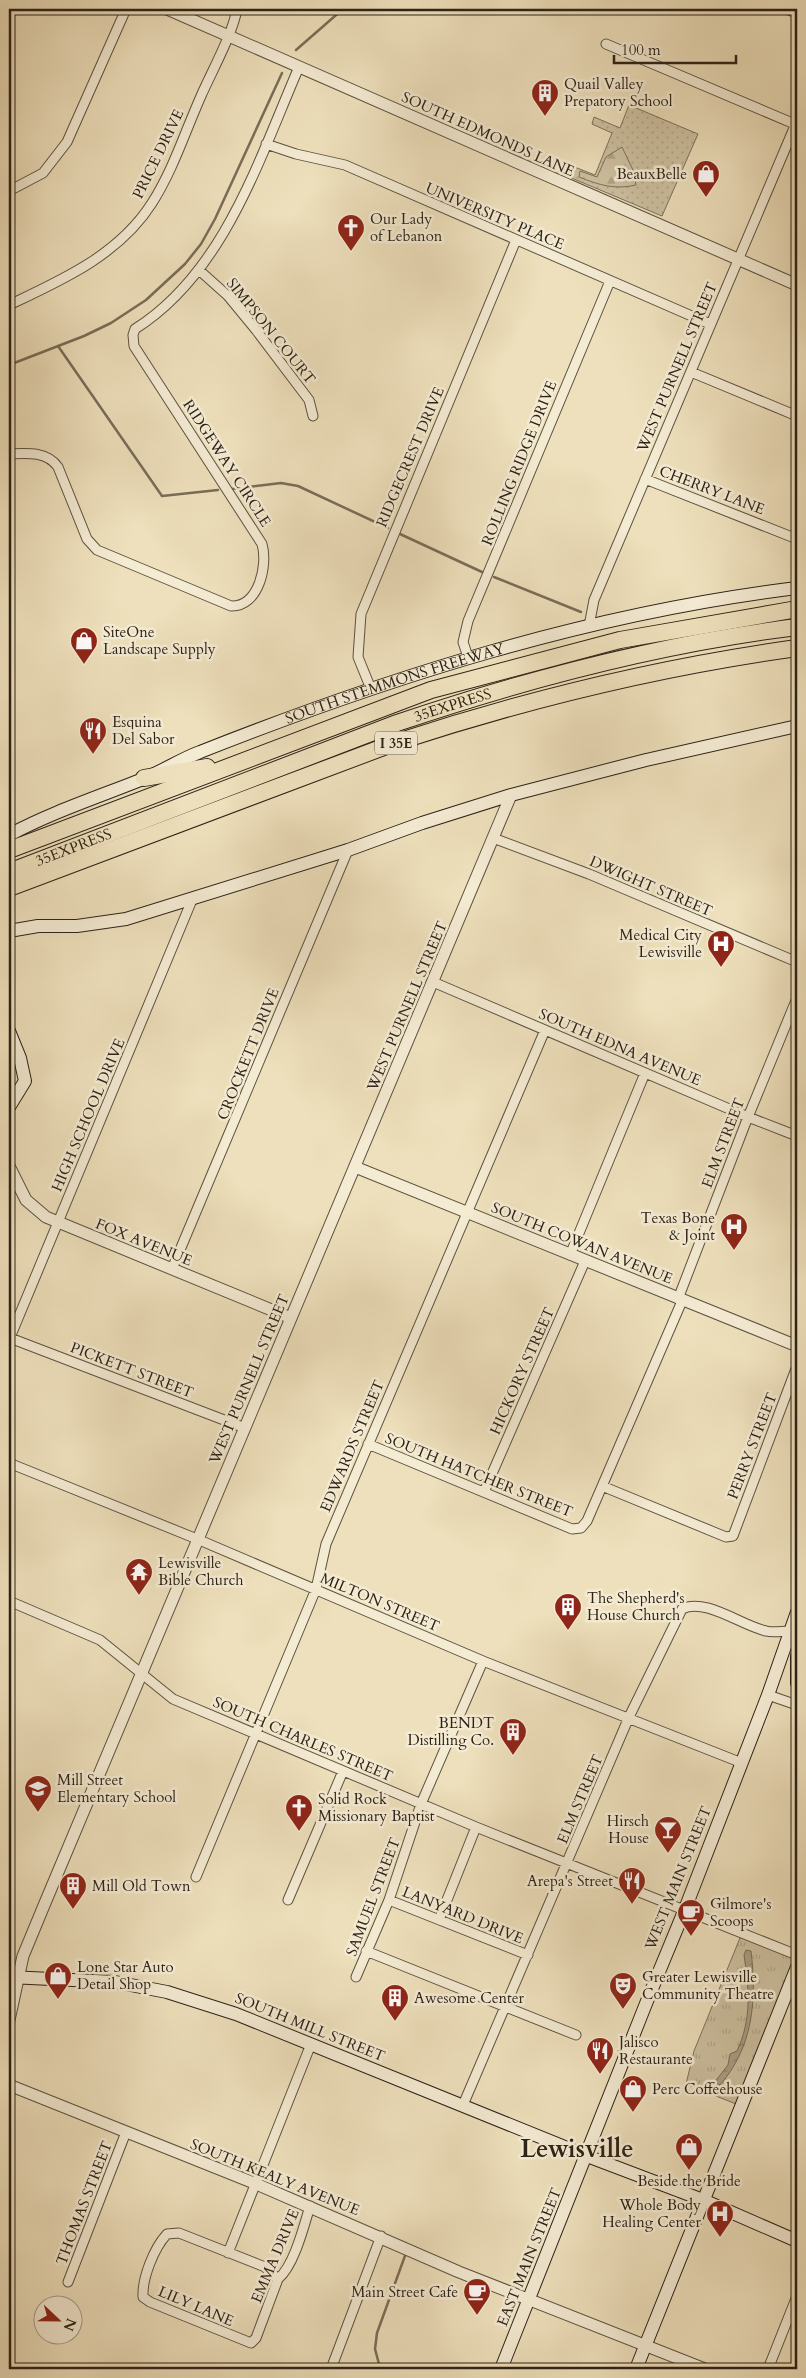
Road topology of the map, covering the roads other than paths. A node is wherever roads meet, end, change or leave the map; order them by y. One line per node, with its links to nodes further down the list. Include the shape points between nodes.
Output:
1 (126, 9): 11 (street, via 67,142 43,173)
2 (168, 9): 6 (street, SOUTH EDMONDS LANE)
3 (237, 9): 6 (street, PRICE DRIVE)
4 (786, 9): 5 (street)
5 (797, 13)
6 (228, 35): 8 (street, SOUTH EDMONDS LANE); 17 (street, PRICE DRIVE, via 166,178 135,225 95,260)
7 (606, 44): 9 (street)
8 (299, 67): 10 (street); 13 (street, SOUTH EDMONDS LANE)
9 (797, 123): 13 (street, WEST PURNELL STREET)
10 (266, 144): 12 (street, UNIVERSITY PLACE, via 345,165); 14 (street, via 232,220)
11 (9, 191)
12 (516, 240): 15 (street, UNIVERSITY PLACE); 31 (street, RIDGECREST DRIVE, via 361,614 358,657)
13 (738, 260): 16 (street, SOUTH EDMONDS LANE); 18 (street, WEST PURNELL STREET)
14 (199, 270): 20 (street, SIMPSON COURT, via 228,296 267,344 309,400); 22 (street, RIDGEWAY CIRCLE, via 135,329 132,336 134,346 262,544 264,564 252,596 245,603 231,606 97,550 87,539 53,460 45,455)
15 (610, 281): 18 (street, UNIVERSITY PLACE); 30 (street, ROLLING RIDGE DRIVE, via 468,622 463,642)
16 (797, 285)
17 (9, 305)
18 (710, 324): 19 (street, WEST PURNELL STREET)
19 (690, 372): 21 (street); 23 (street, WEST PURNELL STREET)
20 (313, 416)
21 (797, 416)
22 (9, 454)
23 (645, 479): 24 (street, CHERRY LANE); 27 (street, WEST PURNELL STREET, via 594,600)
24 (797, 539)
25 (797, 588): 27 (main road, SOUTH STEMMONS FREEWAY, via 668,609)
26 (796, 609): 33 (highway, SOUTH STEMMONS FREEWAY / I 35E, via 620,640 431,690)
27 (589, 626): 30 (main road, SOUTH STEMMONS FREEWAY)
28 (797, 628): 40 (highway, 35EXPRESS, via 620,659 461,702 397,723)
29 (797, 648): 41 (highway, I 35E, via 627,678 455,723)
30 (468, 657): 31 (main road, SOUTH STEMMONS FREEWAY)
31 (371, 688): 34 (main road, SOUTH STEMMONS FREEWAY, via 197,753)
32 (797, 726): 35 (main road)
33 (224, 767): 34 (highway, via 200,767); 38 (highway, SOUTH STEMMONS FREEWAY / I 35E)
34 (144, 778): 36 (main road, SOUTH STEMMONS FREEWAY, via 65,808)
35 (511, 795): 37 (street, WEST PURNELL STREET); 39 (main road)
36 (9, 834)
37 (493, 838): 44 (street, DWIGHT STREET, via 589,874); 45 (street, WEST PURNELL STREET)
38 (9, 850)
39 (348, 850): 42 (main road); 60 (street, CROCKETT DRIVE)
40 (9, 872)
41 (9, 888)
42 (192, 900): 43 (main road, via 126,919); 57 (street, HIGH SCHOOL DRIVE)
43 (9, 931)
44 (797, 962)
45 (433, 982): 47 (street, SOUTH EDNA AVENUE); 55 (street, WEST PURNELL STREET)
46 (797, 998): 52 (street, ELM STREET)
47 (545, 1030): 49 (street, SOUTH EDNA AVENUE); 56 (street, EDWARDS STREET)
48 (9, 1031): 50 (main road, via 25,1081)
49 (645, 1073): 52 (street, SOUTH EDNA AVENUE); 58 (street)
50 (14, 1092): 51 (main road)
51 (9, 1107)
52 (748, 1117): 53 (street, SOUTH EDNA AVENUE); 61 (street, ELM STREET)
53 (797, 1136)
54 (9, 1166): 57 (street, FOX AVENUE, via 26,1200)
55 (356, 1167): 56 (street, SOUTH COWAN AVENUE); 62 (street, WEST PURNELL STREET)
56 (467, 1213): 58 (street, SOUTH COWAN AVENUE); 67 (street, EDWARDS STREET)
57 (58, 1223): 60 (street, FOX AVENUE); 63 (street, HIGH SCHOOL DRIVE)
58 (570, 1255): 59 (street, SOUTH COWAN AVENUE)
59 (585, 1261): 61 (street, SOUTH COWAN AVENUE); 70 (street, HICKORY STREET)
60 (172, 1270): 62 (street, FOX AVENUE)
61 (680, 1300): 64 (street, SOUTH COWAN AVENUE); 69 (street, ELM STREET)
62 (291, 1318): 66 (street, WEST PURNELL STREET)
63 (9, 1339): 66 (street, PICKETT STREET)
64 (797, 1346)
65 (797, 1366): 69 (street, PERRY STREET, via 733,1536 726,1537)
66 (245, 1428): 72 (street, WEST PURNELL STREET)
67 (368, 1444): 70 (street, SOUTH HATCHER STREET); 73 (street, EDWARDS STREET, via 326,1544)
68 (9, 1463): 72 (street, MILTON STREET)
69 (602, 1486): 71 (street, ELM STREET)
70 (484, 1492): 71 (street, SOUTH HATCHER STREET, via 572,1528)
71 (581, 1528)
72 (197, 1539): 73 (street, MILTON STREET); 79 (street, WEST PURNELL STREET)
73 (316, 1590): 78 (street, MILTON STREET); 84 (street, EDWARDS STREET)
74 (9, 1601): 79 (street, SOUTH CHARLES STREET, via 100,1640)
75 (797, 1612): 76 (main road, WEST MAIN STREET)
76 (789, 1631): 81 (main road, WEST MAIN STREET); 83 (street, ELM STREET, via 766,1632 704,1607 689,1605 682,1609)
77 (797, 1656): 80 (main road)
78 (483, 1661): 83 (street, MILTON STREET); 87 (street, SAMUEL STREET)
79 (140, 1673): 84 (street, SOUTH CHARLES STREET, via 173,1699); 99 (street, WEST PURNELL STREET)
80 (797, 1683)
81 (768, 1695): 82 (street); 85 (main road, WEST MAIN STREET)
82 (797, 1705)
83 (629, 1717): 85 (street, MILTON STREET); 89 (street, ELM STREET)
84 (255, 1734): 86 (street, SOUTH CHARLES STREET); 90 (street, EDWARDS STREET)
85 (742, 1763): 93 (main road, WEST MAIN STREET)
86 (343, 1771): 87 (street, SOUTH CHARLES STREET); 91 (street)
87 (421, 1804): 88 (street, SOUTH CHARLES STREET); 92 (street, SAMUEL STREET)
88 (476, 1827): 89 (street, SOUTH CHARLES STREET); 94 (street)
89 (568, 1863): 93 (street, SOUTH CHARLES STREET); 96 (street, ELM STREET)
90 (196, 1876)
91 (288, 1900)
92 (389, 1900): 94 (street, LANYARD DRIVE); 95 (street, SAMUEL STREET)
93 (685, 1909): 97 (street, SOUTH CHARLES STREET); 108 (main road, WEST MAIN STREET)
94 (439, 1920): 96 (street, LANYARD DRIVE)
95 (366, 1951): 100 (street, SAMUEL STREET); 101 (street)
96 (528, 1955): 101 (street, ELM STREET)
97 (797, 1955)
98 (797, 1967): 110 (main road)
99 (13, 1977): 102 (street, WEST PURNELL STREET); 104 (main road, SOUTH MILL STREET, via 115,1982 167,1992 236,2014)
100 (356, 1977)
101 (506, 2006): 103 (street); 106 (street, ELM STREET)
102 (9, 2020)
103 (576, 2035)
104 (311, 2044): 106 (main road, SOUTH MILL STREET); 109 (street)
105 (9, 2085): 107 (street, SOUTH KEALY AVENUE)
106 (463, 2105): 108 (main road, SOUTH MILL STREET)
107 (126, 2132): 109 (street, SOUTH KEALY AVENUE); 116 (street, THOMAS STREET)
108 (587, 2156): 110 (main road, SOUTH MILL STREET); 118 (main road, EAST MAIN STREET)
109 (254, 2183): 111 (street, SOUTH KEALY AVENUE); 114 (street)
110 (703, 2200): 113 (main road, SOUTH MILL STREET); 120 (main road)
111 (310, 2206): 112 (street, SOUTH KEALY AVENUE); 115 (street, EMMA DRIVE, via 292,2256 284,2274)
112 (381, 2236): 118 (street, SOUTH KEALY AVENUE); 121 (street)
113 (797, 2241)
114 (228, 2253): 115 (street, LILY LANE, via 265,2267); 119 (street, LILY LANE, via 179,2233 167,2234 161,2240 143,2285 143,2297)
115 (278, 2279): 119 (street, EMMA DRIVE, via 256,2338)
116 (68, 2282)
117 (797, 2296): 125 (street)
118 (528, 2300): 120 (street, SOUTH KEALY AVENUE); 122 (main road, EAST MAIN STREET)
119 (250, 2343)
120 (646, 2346): 123 (main road); 124 (street, SOUTH KEALY AVENUE)
121 (331, 2369)
122 (501, 2369)
123 (636, 2369)
124 (705, 2369)
125 (768, 2369)

